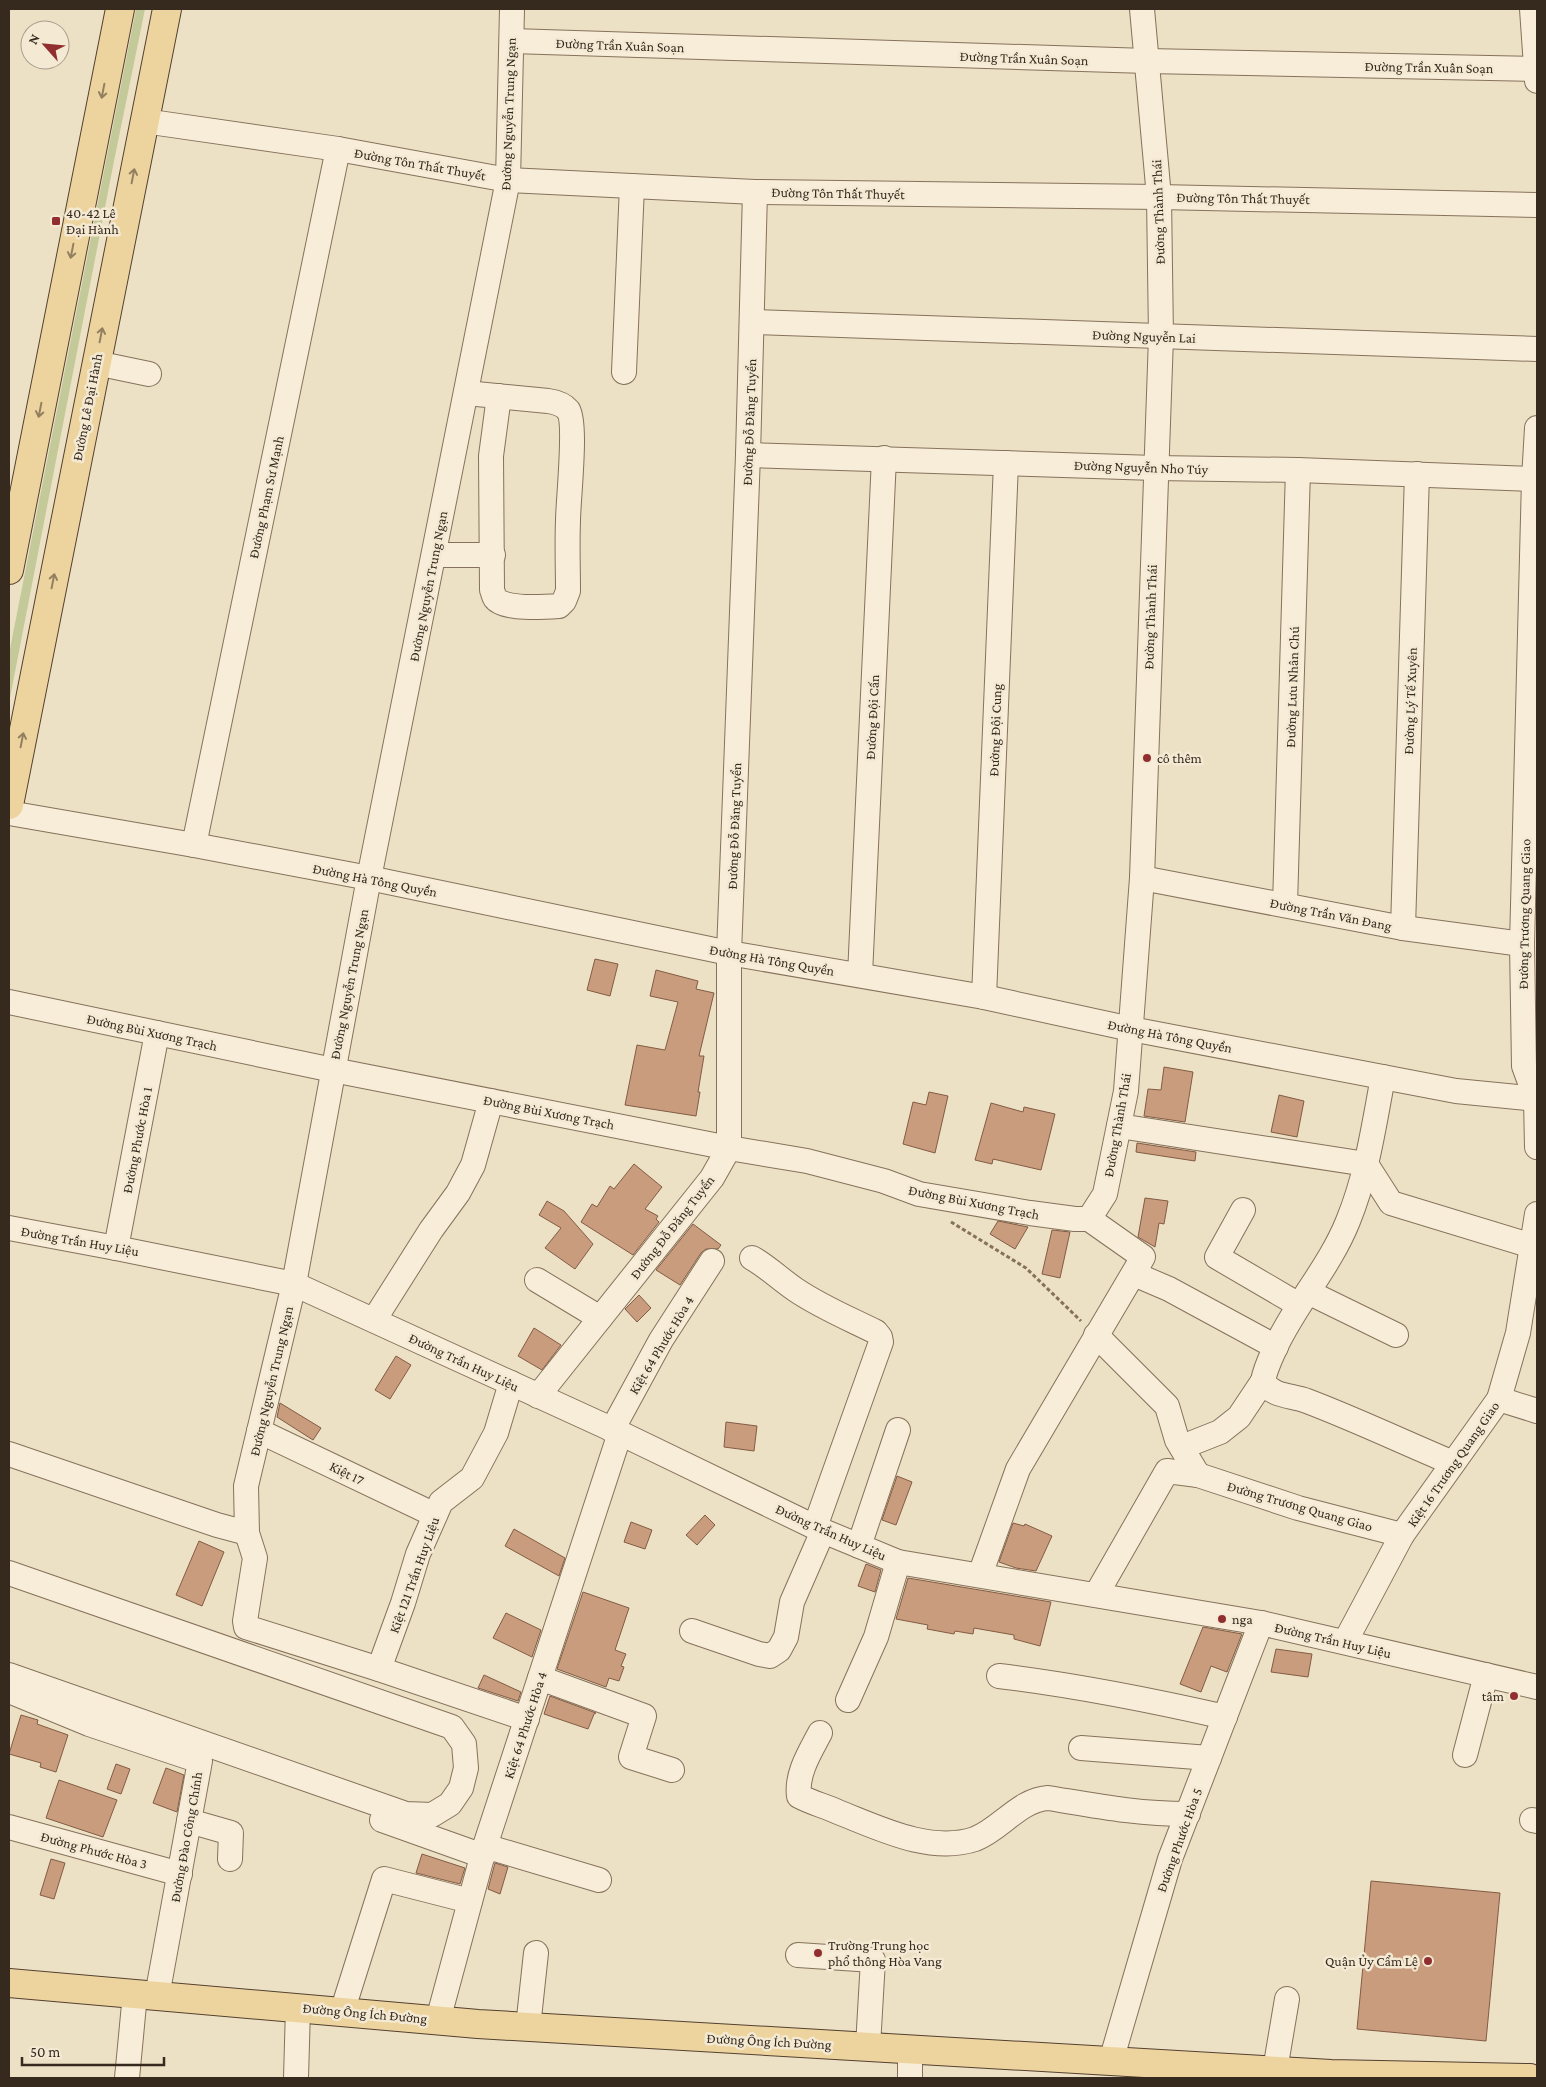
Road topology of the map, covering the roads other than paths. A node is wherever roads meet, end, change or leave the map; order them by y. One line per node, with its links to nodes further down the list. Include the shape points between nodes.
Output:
1 (107, 9): 9 (main road)
2 (120, 9): 9 (main road)
3 (167, 9): 10 (main road, Đường Lê Đại Hành)
4 (182, 9): 10 (main road)
5 (512, 9): 8 (street, Đường Nguyễn Trung Ngạn)
6 (1142, 9): 11 (street, Đường Thành Thái)
7 (1532, 9): 12 (street)
8 (512, 41): 11 (street, Đường Trần Xuân Soạn); 16 (street, Đường Nguyễn Trung Ngạn)
9 (113, 44): 39 (main road, one-way to 39)
10 (157, 54): 14 (main road, Đường Lê Đại Hành)
11 (1147, 62): 12 (street, Đường Trần Xuân Soạn); 19 (street, Đường Thành Thái)
12 (1537, 69): 13 (street)
13 (1537, 81)
14 (144, 121): 15 (street, Đường Tôn Thất Thuyết); 24 (main road, Đường Lê Đại Hành, one-way to 14)
15 (338, 149): 16 (street, Đường Tôn Thất Thuyết); 42 (street, Đường Phạm Sư Mạnh)
16 (508, 180): 17 (street, Đường Tôn Thất Thuyết); 27 (street, Đường Nguyễn Trung Ngạn)
17 (632, 186): 18 (street, Đường Tôn Thất Thuyết); 25 (street)
18 (755, 192): 19 (street, Đường Tôn Thất Thuyết); 21 (street, Đường Đỗ Đăng Tuyển)
19 (1160, 197): 20 (street, Đường Tôn Thất Thuyết); 22 (street, Đường Thành Thái)
20 (1537, 205)
21 (752, 322): 22 (street, Đường Nguyễn Lai); 30 (street, Đường Đỗ Đăng Tuyển)
22 (1161, 337): 23 (street, Đường Nguyễn Lai); 33 (street, Đường Thành Thái)
23 (1537, 349)
24 (96, 363): 26 (street); 40 (main road, Đường Lê Đại Hành, one-way to 24)
25 (624, 372)
26 (149, 374)
27 (466, 393): 28 (street); 37 (street, Đường Nguyễn Trung Ngạn)
28 (499, 396): 38 (street, via 492,456); 38 (street, via 559,403 568,410 571,418 568,591 564,601 558,606 547,607 500,602 494,598 492,590)
29 (1537, 428): 36 (street, Đường Trương Quang Giao)
30 (748, 455): 31 (street, Đường Nguyễn Nho Túy); 48 (street, Đường Đỗ Đăng Tuyển)
31 (884, 458): 32 (street, Đường Nguyễn Nho Túy); 49 (street, Đường Đội Cấn)
32 (1006, 463): 33 (street, Đường Nguyễn Nho Túy); 50 (street, Đường Đội Cung)
33 (1155, 468): 34 (street, Đường Nguyễn Nho Túy); 44 (street, Đường Thành Thái)
34 (1298, 470): 35 (street, Đường Nguyễn Nho Túy); 45 (street, Đường Lưu Nhân Chú)
35 (1417, 474): 36 (street, Đường Nguyễn Nho Túy); 46 (street, Đường Lý Tế Xuyên)
36 (1534, 479): 47 (street, Đường Trương Quang Giao)
37 (434, 555): 38 (street); 43 (street, Đường Nguyễn Trung Ngạn)
38 (493, 555)
39 (9, 570)
40 (9, 805)
41 (9, 813): 42 (street, Đường Hà Tông Quyền)
42 (194, 845): 43 (street, Đường Hà Tông Quyền)
43 (369, 878): 48 (street, Đường Hà Tông Quyền); 54 (street, Đường Nguyễn Trung Ngạn)
44 (1142, 878): 45 (street, Đường Trần Văn Đang); 52 (street, Đường Thành Thái)
45 (1285, 904): 46 (street, Đường Trần Văn Đang)
46 (1403, 928): 47 (street, Đường Trần Văn Đang)
47 (1527, 938): 56 (street, Đường Trương Quang Giao, via 1524,1066)
48 (729, 954): 49 (street, Đường Hà Tông Quyền); 60 (street, Đường Đỗ Đăng Tuyển)
49 (860, 975): 50 (street, Đường Hà Tông Quyền)
50 (984, 997): 52 (street, Đường Hà Tông Quyền)
51 (9, 1002): 53 (street, Đường Bùi Xương Trạch)
52 (1130, 1029): 55 (street, Đường Hà Tông Quyền); 58 (street, Đường Thành Thái, via 1126,1091)
53 (157, 1033): 54 (street, Đường Bùi Xương Trạch); 67 (street, Đường Phước Hòa 1)
54 (333, 1070): 57 (street, Đường Bùi Xương Trạch); 72 (street, Đường Nguyễn Trung Ngạn)
55 (1383, 1077): 56 (street, Đường Hà Tông Quyền, via 1456,1091); 61 (street)
56 (1537, 1099): 59 (street)
57 (491, 1101): 60 (street, Đường Bùi Xương Trạch); 75 (street, via 473,1165)
58 (1118, 1126): 61 (street); 64 (street, Đường Thành Thái, via 1105,1194)
59 (1537, 1147)
60 (729, 1148): 64 (street, Đường Bùi Xương Trạch, via 808,1161 919,1194 1075,1220); 74 (street, Đường Đỗ Đăng Tuyển, via 712,1178)
61 (1366, 1164): 66 (street, via 1391,1203); 73 (street, via 1348,1220 1331,1256)
62 (1243, 1210): 73 (street, via 1217,1256)
63 (1537, 1214): 66 (street, Kiệt 16 Trương Quang Giao)
64 (1089, 1218): 70 (street, via 1143,1257)
65 (9, 1228): 67 (street, Đường Trần Huy Liệu)
66 (1532, 1246): 82 (street, Kiệt 16 Trương Quang Giao, via 1518,1333)
67 (116, 1248): 72 (street, Đường Trần Huy Liệu)
68 (752, 1258): 92 (street, via 805,1296 880,1337)
69 (712, 1261): 86 (street, Kiệt 64 Phước Hòa 4, via 661,1340)
70 (1134, 1274): 76 (street); 78 (street, via 1169,1289)
71 (537, 1280): 74 (street)
72 (294, 1284): 75 (street, Đường Trần Huy Liệu); 85 (street, Đường Nguyễn Trung Ngạn)
73 (1304, 1298): 77 (street); 78 (street)
74 (600, 1318): 81 (street, Đường Đỗ Đăng Tuyển)
75 (374, 1320): 80 (street, Đường Trần Huy Liệu)
76 (1096, 1335): 87 (street, via 1167,1406); 98 (street, via 1018,1469)
77 (1396, 1335)
78 (1276, 1347): 79 (street)
79 (1263, 1381): 87 (street, via 1239,1417 1220,1432); 89 (street, via 1276,1393 1306,1401)
80 (511, 1383): 81 (street, Đường Trần Huy Liệu); 91 (street, Kiệt 121 Trần Huy Liệu, via 496,1433 472,1478 440,1502)
81 (538, 1396): 86 (street, Đường Trần Huy Liệu)
82 (1499, 1398): 83 (street); 89 (street, Kiệt 16 Trương Quang Giao)
83 (1537, 1410)
84 (898, 1430): 95 (street)
85 (259, 1431): 91 (street, Kiệt 17); 93 (street, Đường Nguyễn Trung Ngạn, via 246,1486)
86 (616, 1431): 92 (street, Đường Trần Huy Liệu); 107 (street, Kiệt 64 Phước Hòa 4)
87 (1182, 1448): 90 (street)
88 (9, 1454): 93 (street)
89 (1453, 1464): 94 (street, Kiệt 16 Trương Quang Giao)
90 (1198, 1476): 94 (street, Đường Trương Quang Giao, via 1298,1508); 99 (street, Đường Trương Quang Giao, via 1167,1471)
91 (435, 1515): 103 (street, Kiệt 121 Trần Huy Liệu, via 418,1554)
92 (819, 1529): 95 (street, Đường Trần Huy Liệu); 101 (street, via 792,1602 786,1637 780,1650 770,1656 745,1651)
93 (247, 1533): 103 (street, Đường Nguyễn Trung Ngạn, via 255,1558 246,1627)
94 (1402, 1535): 102 (street, Kiệt 16 Trương Quang Giao)
95 (859, 1546): 96 (street, Đường Trần Huy Liệu)
96 (898, 1562): 98 (street, Đường Trần Huy Liệu); 110 (street, Đường Trần Huy Liệu, via 876,1638)
97 (9, 1573): 104 (street, via 452,1727 464,1744 466,1768 462,1788 450,1804 432,1815 406,1814)
98 (980, 1575): 99 (street, Đường Trần Huy Liệu)
99 (1096, 1595): 100 (street, Đường Trần Huy Liệu)
100 (1261, 1623): 102 (street, Đường Trần Huy Liệu); 111 (street, Đường Phước Hòa 5)
101 (692, 1631)
102 (1345, 1642): 105 (street, Đường Trần Huy Liệu)
103 (379, 1669): 112 (street)
104 (9, 1675)
105 (1486, 1675): 108 (street, Đường Trần Huy Liệu); 115 (street)
106 (999, 1676): 111 (street, via 1173,1705)
107 (540, 1678): 112 (street, Kiệt 64 Phước Hòa 4); 117 (street, via 644,1716 631,1757)
108 (1537, 1687)
109 (9, 1691): 120 (street, Đường Đào Công Chính, via 88,1724 200,1761)
110 (848, 1700)
111 (1224, 1717): 116 (street, Đường Phước Hòa 5)
112 (527, 1718): 122 (street, Kiệt 64 Phước Hòa 4)
113 (820, 1733): 119 (street, via 804,1766 798,1786 799,1796 865,1824 930,1842 975,1839 1037,1799 1151,1814)
114 (1082, 1748): 116 (street)
115 (1465, 1755)
116 (1209, 1758): 119 (street, Đường Phước Hòa 5)
117 (672, 1770)
118 (327, 1800): 122 (street)
119 (1188, 1814): 138 (street, Đường Phước Hòa 5, via 1170,1859)
120 (189, 1821): 123 (street, via 231,1833); 124 (street, Đường Đào Công Chính)
121 (9, 1827): 124 (street, Đường Phước Hòa 3)
122 (484, 1851): 125 (street); 126 (street, Kiệt 64 Phước Hòa 4)
123 (230, 1858)
124 (180, 1874): 130 (street, Đường Đào Công Chính)
125 (599, 1880)
126 (470, 1901): 133 (street, via 384,1879); 134 (street, Kiệt 64 Phước Hòa 4)
127 (536, 1953): 135 (street)
128 (798, 1955): 136 (street, via 873,1960)
129 (9, 1983): 130 (main road, Đường Ông Ích Đường)
130 (146, 1995): 132 (main road, Đường Ông Ích Đường); 142 (street, Đường Đào Công Chính)
131 (1287, 1999): 140 (street)
132 (298, 2008): 133 (main road, Đường Ông Ích Đường); 143 (street)
133 (342, 2012): 134 (main road, Đường Ông Ích Đường)
134 (438, 2020): 135 (main road, Đường Ông Ích Đường)
135 (528, 2027): 136 (main road, Đường Ông Ích Đường)
136 (868, 2046): 137 (main road, Đường Ông Ích Đường)
137 (910, 2049): 138 (main road, Đường Ông Ích Đường); 144 (street)
138 (1110, 2061): 139 (main road, Đường Ông Ích Đường)
139 (1184, 2072): 140 (main road, Đường Ông Ích Đường)
140 (1265, 2073): 141 (main road, Đường Ông Ích Đường)
141 (1423, 2077): 145 (main road, Đường Ông Ích Đường)
142 (127, 2078)
143 (296, 2078)
144 (910, 2078)
145 (1530, 2078)

